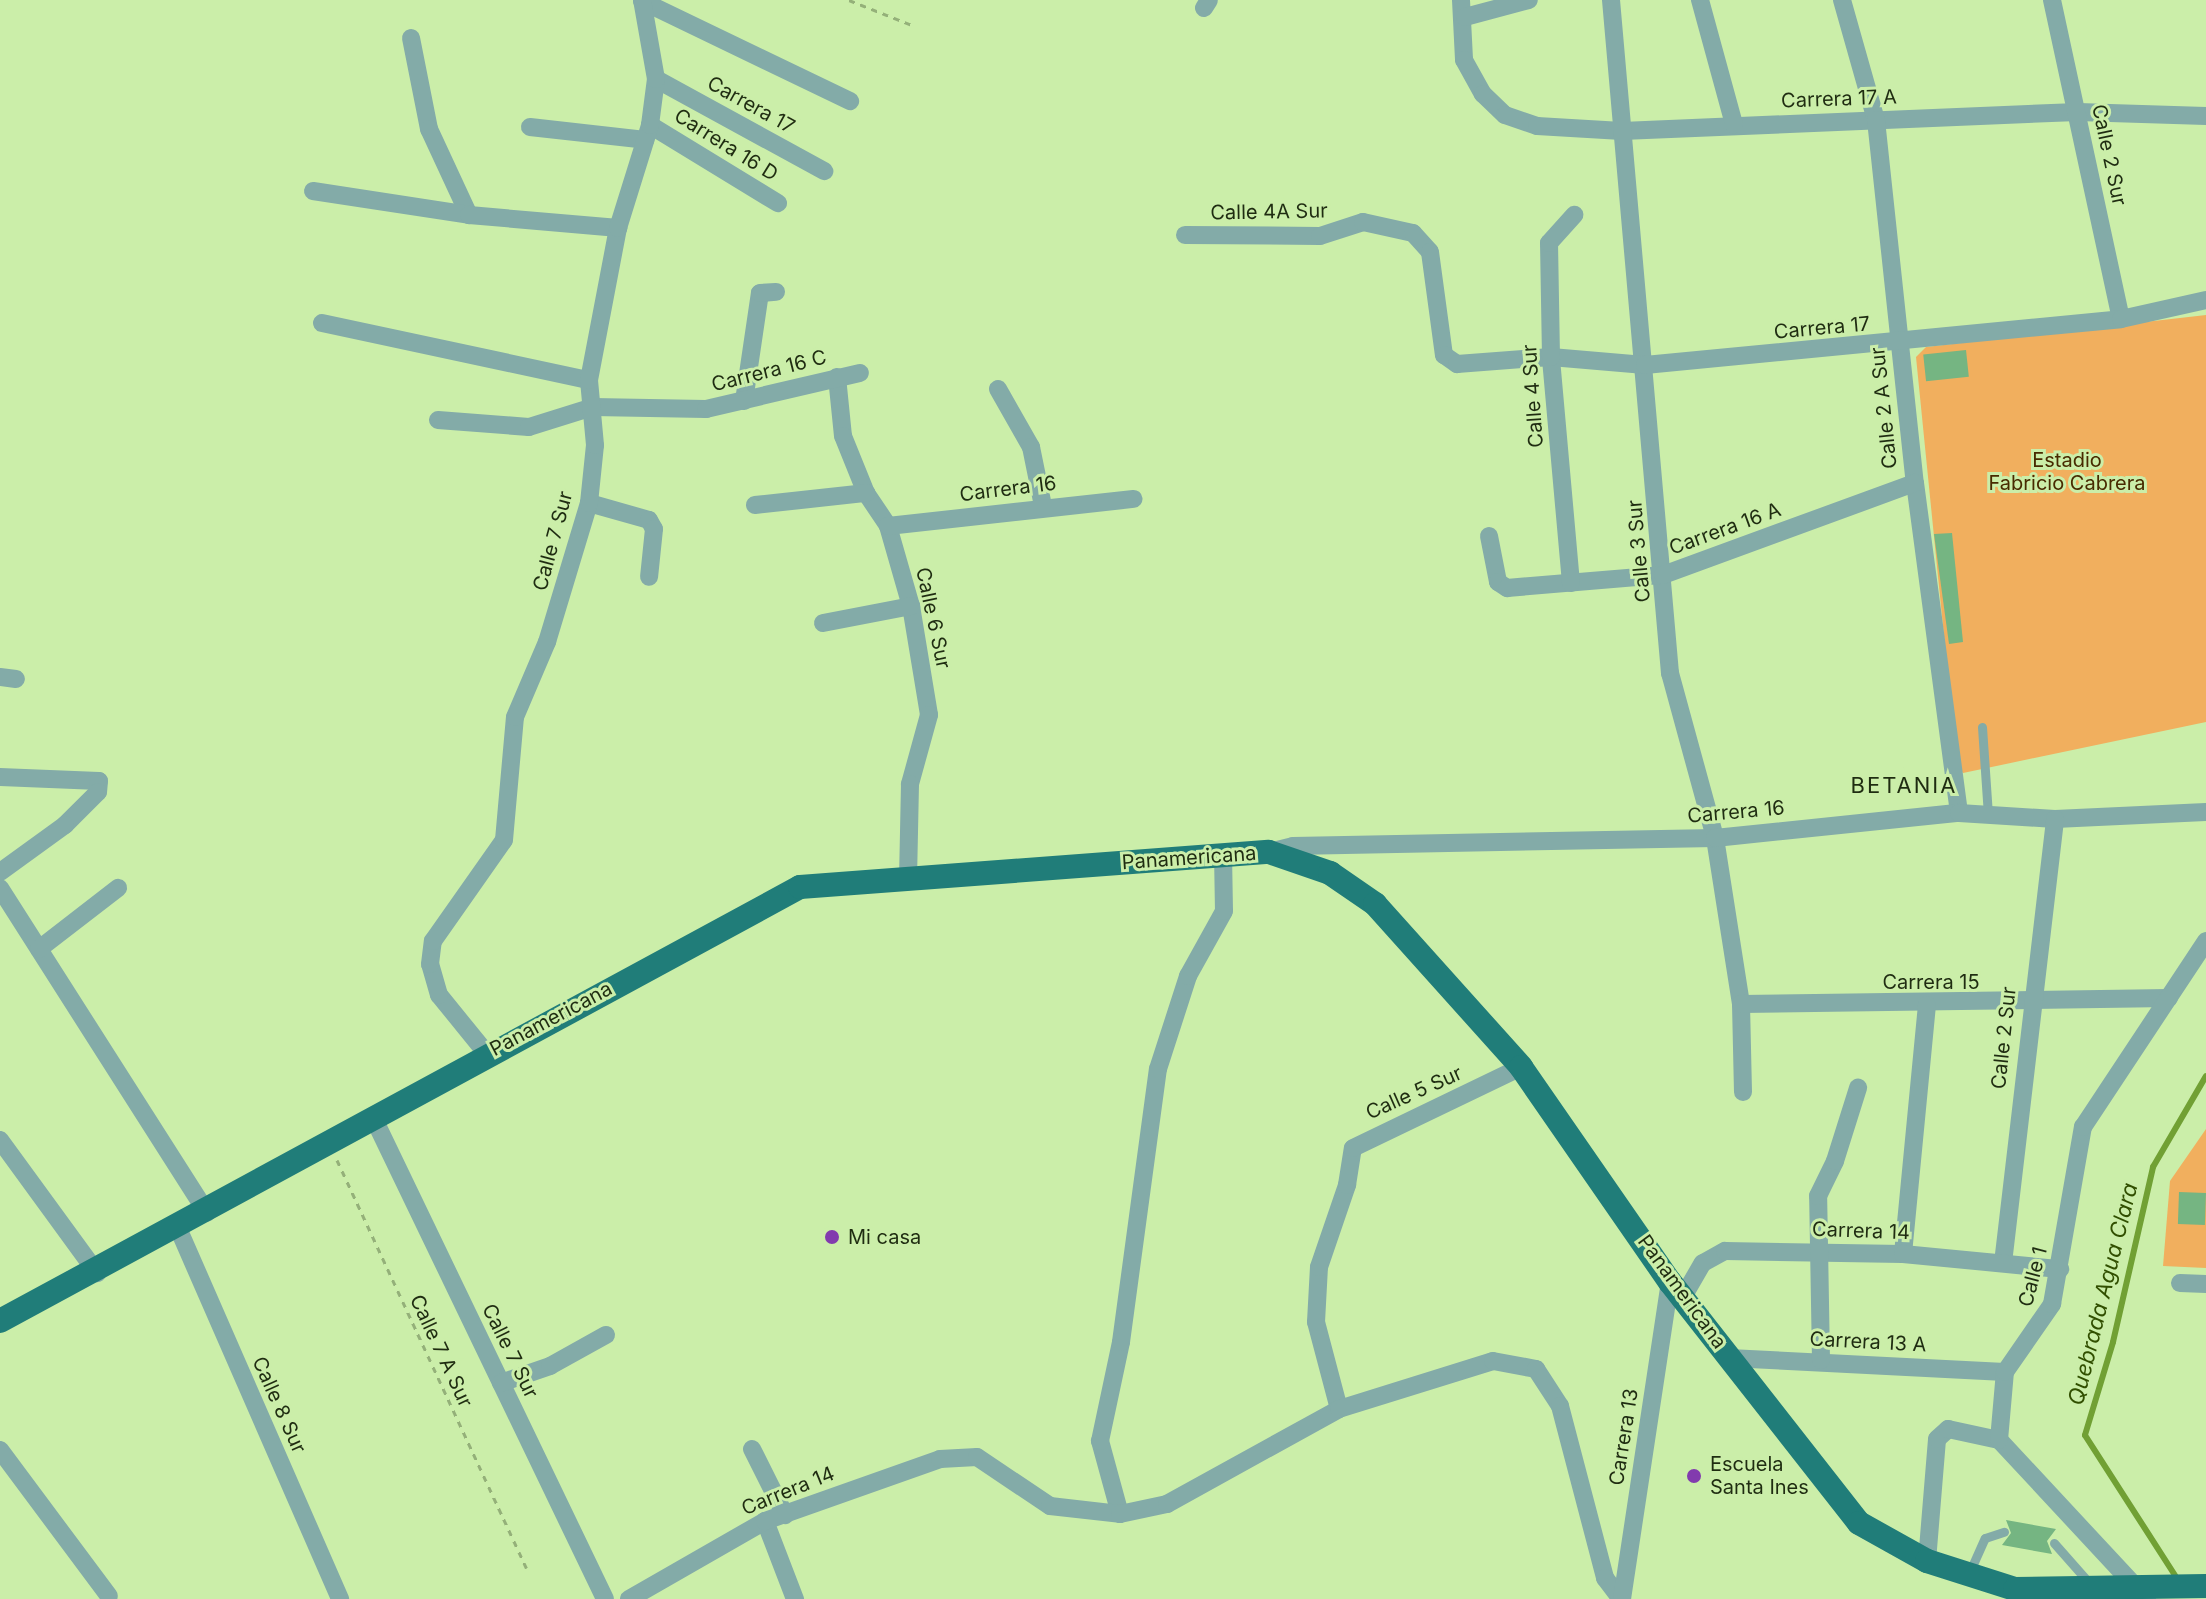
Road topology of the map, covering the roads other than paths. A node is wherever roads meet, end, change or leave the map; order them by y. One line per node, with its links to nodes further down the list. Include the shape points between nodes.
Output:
1 (642, 0): 9 (street, Calle 7 Sur); 10 (street)
2 (1529, 0): 7 (street)
3 (1611, 0): 16 (street, Calle 3 Sur)
4 (1700, 0): 14 (street)
5 (1842, 0): 13 (street, Calle 2 A Sur)
6 (2052, 0): 11 (street, Calle 2 Sur)
7 (1463, 8): 16 (street, Carrera 17 A, via 1459,29 1464,60 1483,94 1505,115 1537,126)
8 (411, 38): 21 (street, via 429,129)
9 (656, 79): 17 (street, Calle 7 Sur); 18 (street, Carrera 17)
10 (850, 101)
11 (2078, 112): 12 (street, Carrera 17 A); 13 (street, Carrera 17 A); 27 (street, Calle 2 Sur)
12 (2206, 116)
13 (1876, 120): 14 (street, Carrera 17 A); 29 (street, Calle 2 A Sur)
14 (1734, 124): 16 (street, Carrera 17 A)
15 (530, 127): 17 (street)
16 (1622, 131): 32 (street, Calle 3 Sur)
17 (648, 132): 20 (street, Carrera 16 D); 23 (street, Calle 7 Sur)
18 (824, 171)
19 (313, 191): 21 (street)
20 (778, 203)
21 (469, 215): 23 (street)
22 (1574, 215): 31 (street, Calle 4 Sur, via 1549,243)
23 (618, 228): 35 (street, Calle 7 Sur)
24 (1185, 235): 30 (street, Calle 4A Sur, via 1320,236 1363,222 1413,233 1430,252)
25 (768, 293): 37 (street)
26 (2206, 300): 27 (street, Carrera 17)
27 (2121, 319): 29 (street, Carrera 17)
28 (322, 323): 35 (street)
29 (1899, 343): 32 (street, Carrera 17); 40 (street, Calle 2 A Sur)
30 (1444, 355): 31 (street, Carrera 17, via 1457,364)
31 (1551, 357): 32 (street, Carrera 17); 50 (street, Calle 4 Sur)
32 (1645, 365): 48 (street, Calle 3 Sur)
33 (860, 373): 34 (street, Carrera 16 C)
34 (837, 377): 37 (street, Carrera 16 C); 41 (street, Calle 6 Sur, via 843,436)
35 (589, 380): 38 (street, Calle 7 Sur)
36 (998, 389): 45 (street, via 1031,447)
37 (744, 401): 38 (street, Carrera 16 C, via 706,409)
38 (593, 407): 39 (street, Carrera 16 C, via 529,427); 43 (street, Calle 7 Sur)
39 (438, 420)
40 (1915, 483): 48 (street, Carrera 16 A); 56 (street, Calle 2 A Sur)
41 (866, 493): 44 (street); 46 (street, Calle 6 Sur)
42 (1134, 499): 45 (street, Carrera 16)
43 (589, 503): 49 (street, via 649,520 654,529); 72 (street, Calle 7 Sur, via 547,642 515,717 504,840 433,941 430,964 439,995)
44 (755, 505)
45 (1043, 506): 46 (street, Carrera 16)
46 (888, 526): 51 (street, Calle 6 Sur)
47 (1489, 536): 50 (street, Carrera 16 A, via 1498,582 1507,588)
48 (1663, 575): 50 (street, Carrera 16 A); 59 (street, Calle 3 Sur, via 1670,673)
49 (649, 577)
50 (1571, 583)
51 (911, 606): 52 (street); 63 (street, Calle 6 Sur, via 929,715 910,784)
52 (823, 623)
53 (1982, 727): 57 (lane)
54 (0, 777): 62 (street, via 99,781 98,792 65,825)
55 (2206, 812): 58 (street, Carrera 16)
56 (1959, 813): 57 (street, Carrera 16); 59 (street, Carrera 16)
57 (1988, 815): 58 (street, Carrera 16)
58 (2055, 819): 70 (street, Calle 2 Sur)
59 (1715, 838): 60 (street, Carrera 16, via 1293,846); 69 (street, Calle 3 Sur)
60 (1269, 852): 61 (main road, Panamericana); 73 (main road, Panamericana, via 1330,873 1375,904)
61 (1223, 856): 63 (main road, Panamericana); 98 (street, via 1224,911 1188,976 1156,1083 1121,1342 1100,1441)
62 (0, 872)
63 (908, 878): 72 (main road, Panamericana, via 800,887)
64 (0, 888): 67 (street)
65 (118, 888): 67 (street)
66 (2206, 941): 68 (street, Calle 1)
67 (39, 949): 78 (street)
68 (2169, 998): 70 (street, Carrera 15); 83 (street, Calle 1, via 2083,1127)
69 (1741, 1004): 71 (street, Carrera 15); 75 (street, Calle 3 Sur)
70 (2030, 1004): 71 (street, Carrera 15); 82 (street, Calle 2 Sur)
71 (1927, 1005): 81 (street)
72 (487, 1054): 76 (main road, Panamericana)
73 (1521, 1067): 87 (main road, Panamericana); 94 (street, Calle 5 Sur, via 1353,1148 1347,1185 1319,1267 1317,1308)
74 (1858, 1088): 80 (street, via 1818,1196)
75 (1743, 1092)
76 (375, 1121): 78 (main road, Panamericana); 93 (street, Calle 7 Sur)
77 (0, 1140): 84 (street)
78 (207, 1213): 79 (main road, Panamericana)
79 (178, 1228): 84 (main road, Panamericana); 109 (street, Calle 8 Sur)
80 (1818, 1250): 81 (street, Carrera 14); 87 (street, Carrera 14, via 1712,1255); 91 (street)
81 (1903, 1254): 82 (street, Carrera 14)
82 (2003, 1263): 83 (street, Carrera 14)
83 (2060, 1269): 92 (street, Calle 1, via 2042,1324)
84 (97, 1273): 88 (main road, Panamericana)
85 (2180, 1283): 86 (street)
86 (2206, 1284)
87 (1676, 1290): 90 (main road, Panamericana); 113 (street, Carrera 13)
88 (0, 1321)
89 (606, 1335): 93 (street, via 550,1366)
90 (1729, 1358): 91 (street, Carrera 13 A); 103 (main road, Panamericana, via 1859,1523)
91 (1821, 1360): 92 (street, Carrera 13 A)
92 (2005, 1372): 95 (street)
93 (501, 1383): 110 (street, Calle 7 Sur)
94 (1339, 1409): 98 (street, via 1167,1504); 113 (street, via 1493,1361 1536,1369 1560,1406 1605,1578)
95 (1999, 1440): 103 (street, via 1948,1429 1937,1439); 107 (street)
96 (752, 1449): 99 (street)
97 (3, 1461): 108 (street)
98 (1120, 1514): 99 (street, Carrera 14, via 1050,1506 977,1457 940,1459)
99 (785, 1515): 100 (street, Carrera 14)
100 (765, 1521): 111 (street, Carrera 14); 112 (street)
101 (2004, 1532): 104 (lane, via 1985,1538)
102 (2054, 1543): 106 (lane)
103 (1927, 1561): 104 (main road, Panamericana)
104 (1968, 1574): 106 (main road, Panamericana, via 2015,1589)
105 (2206, 1586): 107 (main road, Panamericana)
106 (2094, 1590): 107 (main road, Panamericana)
107 (2150, 1593)
108 (109, 1596)
109 (340, 1599)
110 (605, 1599)
111 (629, 1599)
112 (795, 1599)
113 (1621, 1599)

